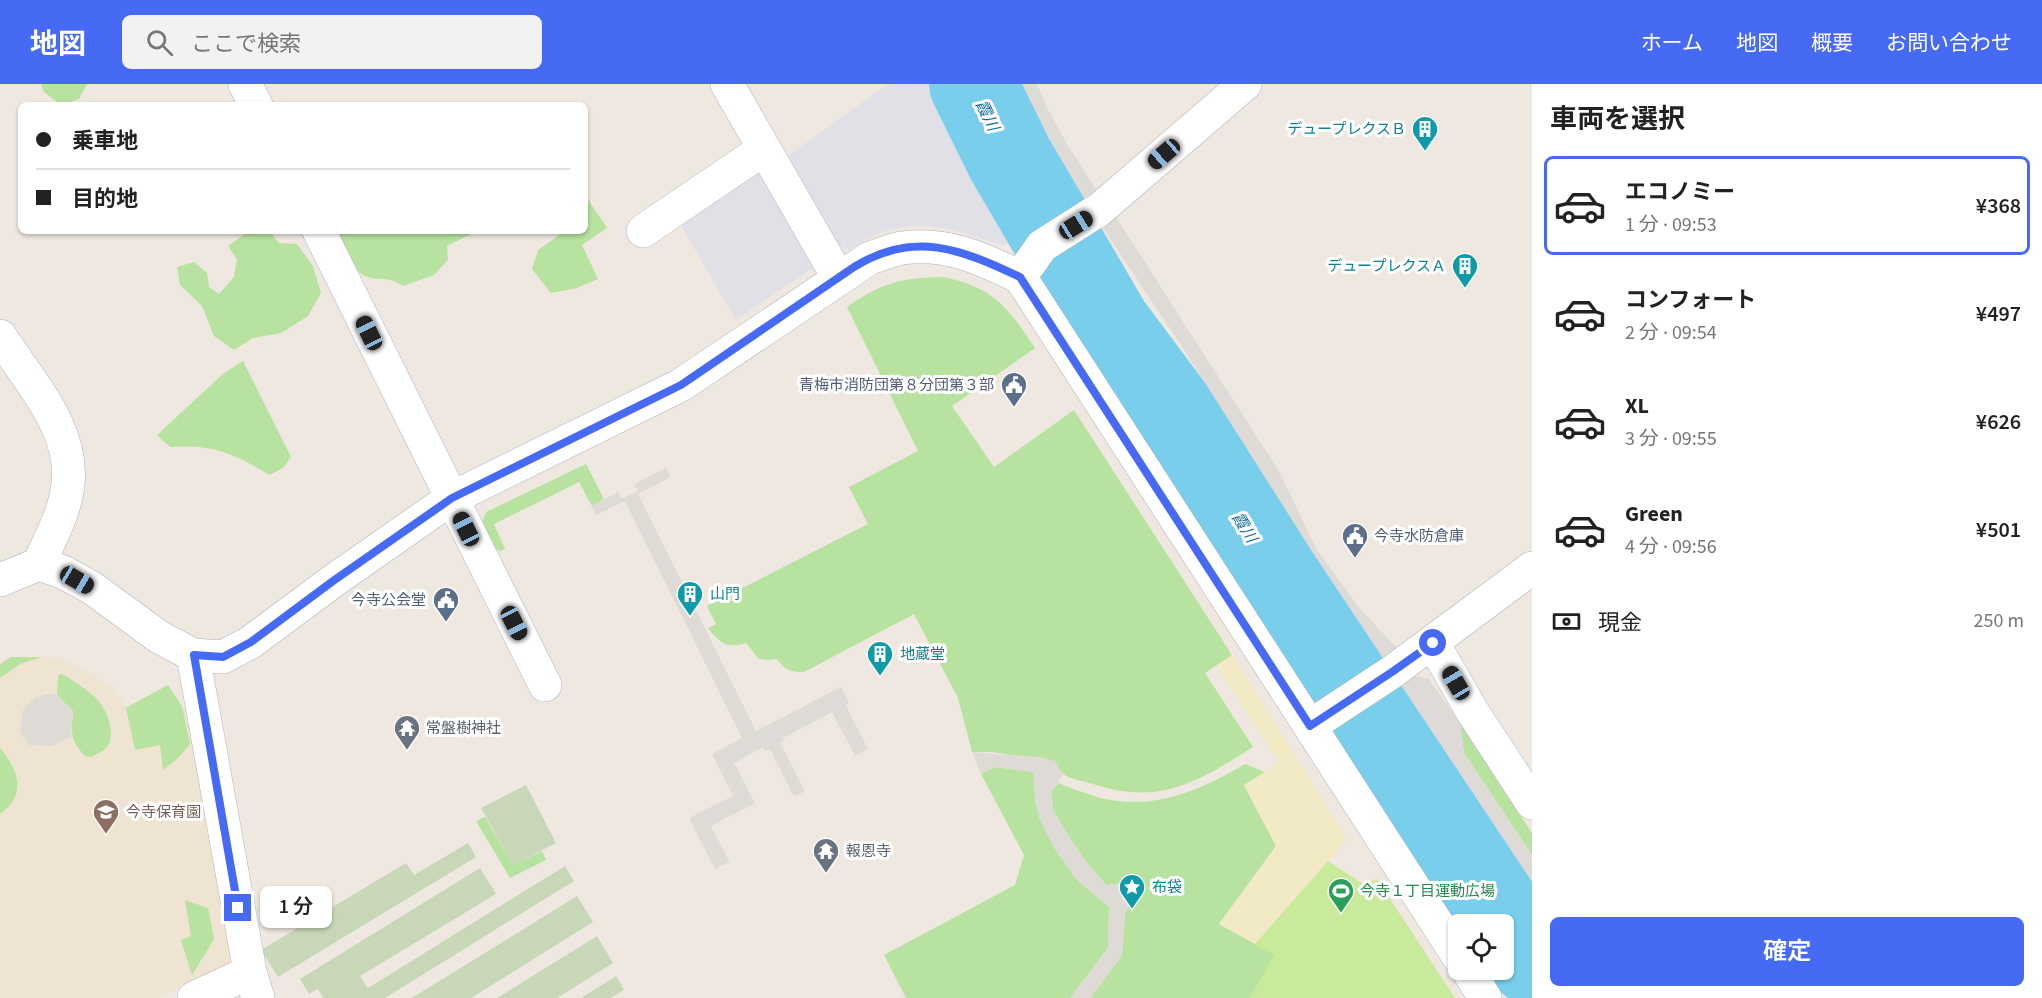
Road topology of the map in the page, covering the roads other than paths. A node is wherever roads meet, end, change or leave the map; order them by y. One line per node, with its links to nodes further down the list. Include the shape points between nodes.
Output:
1 (245, 84): 4 (street)
2 (727, 84): 5 (street)
3 (1245, 84): 8 (street, via 1093,214 1042,246)
4 (254, 102)
5 (764, 149): 6 (street); 9 (street)
6 (643, 231)
7 (320, 234): 11 (street)
8 (1026, 268): 9 (street, via 937,246 900,249 870,258); 18 (street)
9 (838, 277): 11 (street, via 681,385)
10 (0, 336): 12 (street, via 50,411 67,448 67,494)
11 (452, 498): 16 (street, via 251,642 223,657); 17 (street)
12 (39, 564): 14 (street); 16 (street, via 92,588 159,637)
13 (1532, 568): 15 (street)
14 (0, 580)
15 (1433, 643): 18 (street); 19 (street)
16 (194, 655): 22 (street)
17 (545, 685)
18 (1319, 720): 20 (street)
19 (1532, 803)
20 (1448, 939)
21 (1474, 980): 24 (street)
22 (254, 985): 23 (street)
23 (194, 998)
24 (1485, 998)

